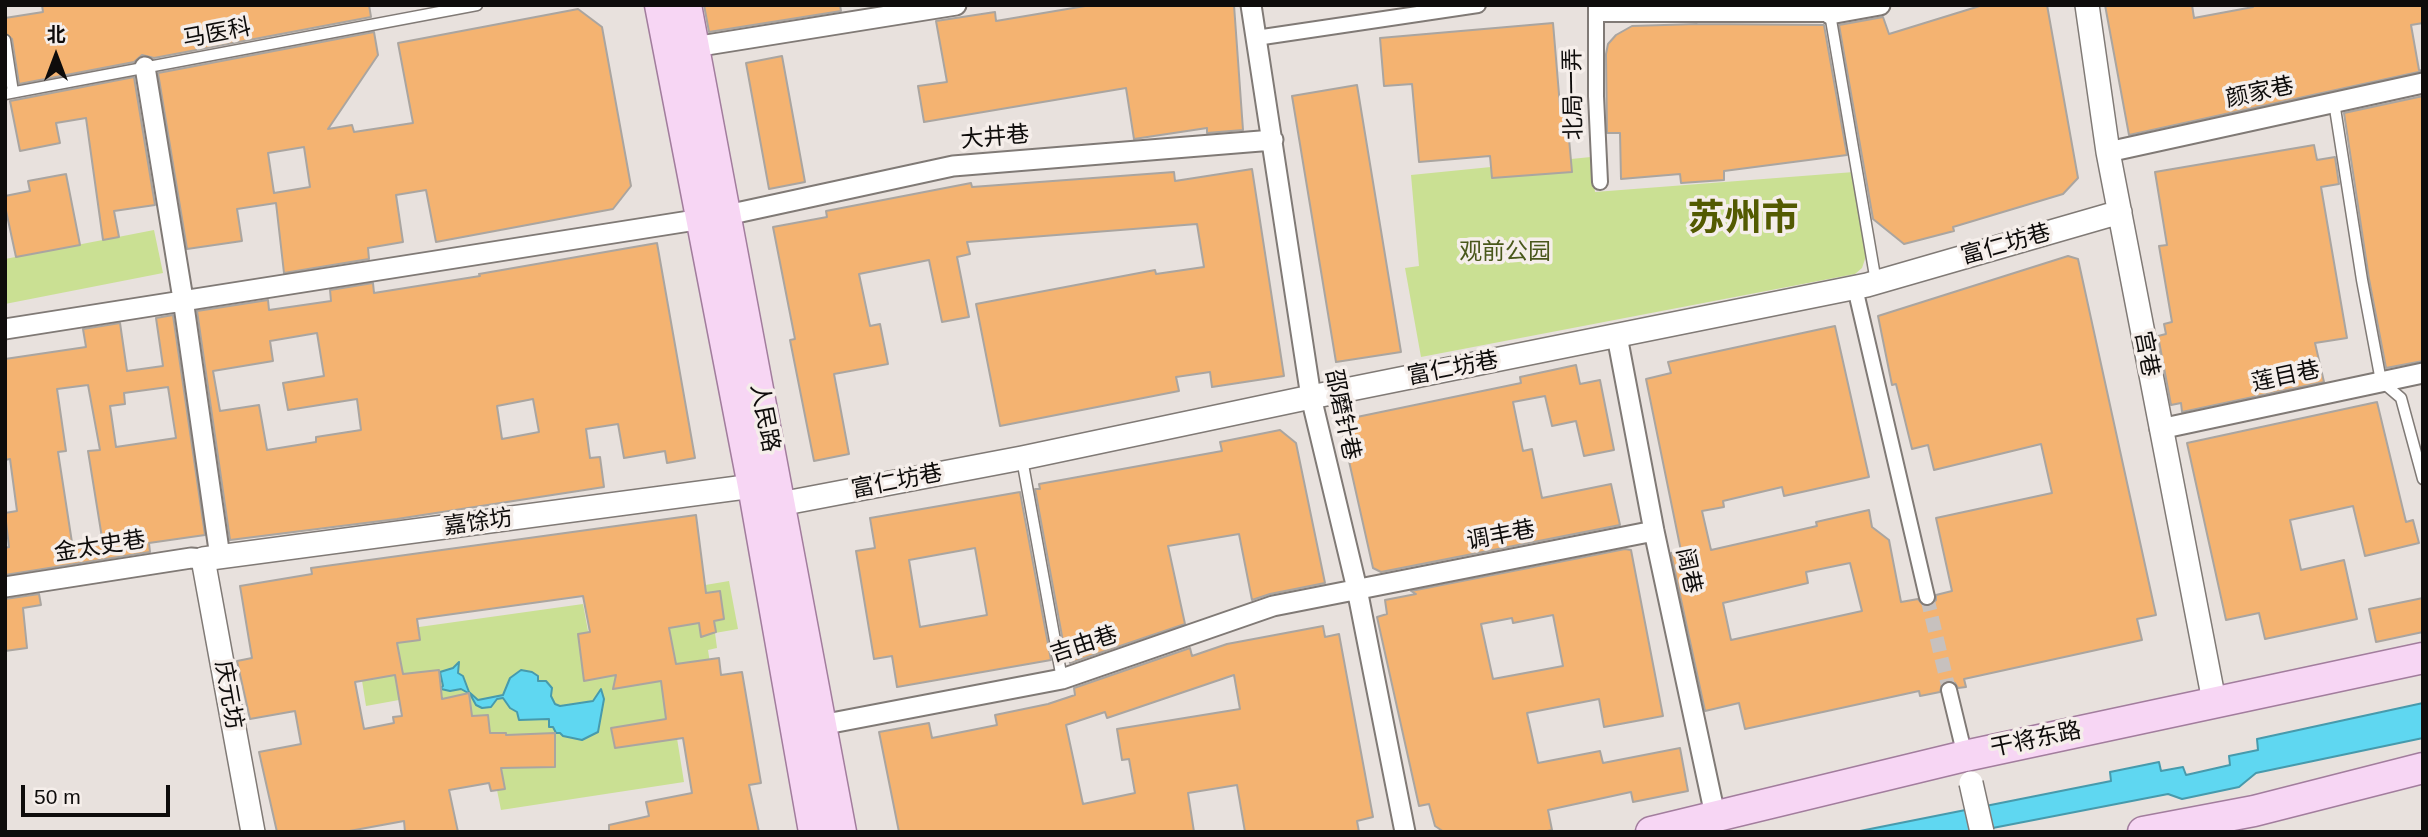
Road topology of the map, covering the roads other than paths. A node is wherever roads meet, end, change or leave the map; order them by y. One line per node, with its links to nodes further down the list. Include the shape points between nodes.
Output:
1 (477, 5): 14 (lane, 马医科)
2 (660, 5): 22 (main road, 人民路)
3 (686, 5): 13 (main road, 人民路)
4 (956, 5): 13 (street)
5 (1251, 5): 11 (street, 邵磨针巷)
6 (1478, 5): 11 (street)
7 (1880, 5): 10 (street)
8 (2087, 5): 19 (street, 宫巷)
9 (1596, 9): 10 (street); 20 (street, 北局一弄)
10 (1830, 14): 23 (lane)
11 (1256, 38): 18 (street, 邵磨针巷)
12 (5, 40): 16 (lane)
13 (694, 47): 22 (main road, 人民路)
14 (145, 67): 16 (lane, 马医科); 24 (street)
15 (2423, 83): 17 (street, 颜家巷)
16 (9, 93)
17 (2334, 102): 19 (street, 颜家巷); 28 (lane)
18 (1273, 140): 22 (street, 大井巷, via 953,166); 29 (street, 邵磨针巷)
19 (2108, 152): 21 (street, 宫巷)
20 (1600, 182)
21 (2120, 212): 23 (street, 富仁坊巷); 30 (street, 宫巷)
22 (714, 217): 24 (street, 大井巷); 33 (main road, 人民路); 34 (main road, 人民路)
23 (1865, 285): 26 (street, 富仁坊巷); 39 (street)
24 (183, 299): 25 (street, 大井巷); 36 (street)
25 (5, 329)
26 (1617, 336): 29 (street, 富仁坊巷); 35 (street, 阔巷)
27 (2423, 373): 28 (street, 莲目巷)
28 (2381, 381): 30 (street, 莲目巷); 32 (lane, via 2400,398)
29 (1311, 397): 31 (street, 富仁坊巷); 38 (street, 邵磨针巷)
30 (2160, 429): 43 (street, 宫巷)
31 (1022, 458): 34 (street, 富仁坊巷); 41 (lane)
32 (2423, 479)
33 (753, 486): 36 (street, 嘉馀坊); 49 (main road, 人民路)
34 (780, 504): 44 (main road, 人民路)
35 (1654, 531): 38 (street, 调丰巷); 47 (street, 阔巷)
36 (211, 558): 37 (street, 金太史巷); 48 (street, 庆元坊)
37 (5, 587)
38 (1357, 589): 41 (street, 吉由巷, via 1273,606); 51 (street, 邵磨针巷)
39 (1927, 597)
40 (2423, 658): 43 (main road, 干将东路)
41 (1062, 679): 44 (street, 吉由巷)
42 (1949, 690): 46 (street)
43 (2214, 701): 46 (main road, 干将东路)
44 (821, 725): 50 (main road, 人民路)
45 (2423, 768): 54 (main road, via 2266,808)
46 (1968, 769): 47 (main road, 干将东路); 53 (street, bridge)
47 (1715, 815): 52 (main road, 干将东路)
48 (253, 832)
49 (814, 832)
50 (841, 832)
51 (1405, 832)
52 (1651, 832)
53 (1982, 832)
54 (2143, 832)

